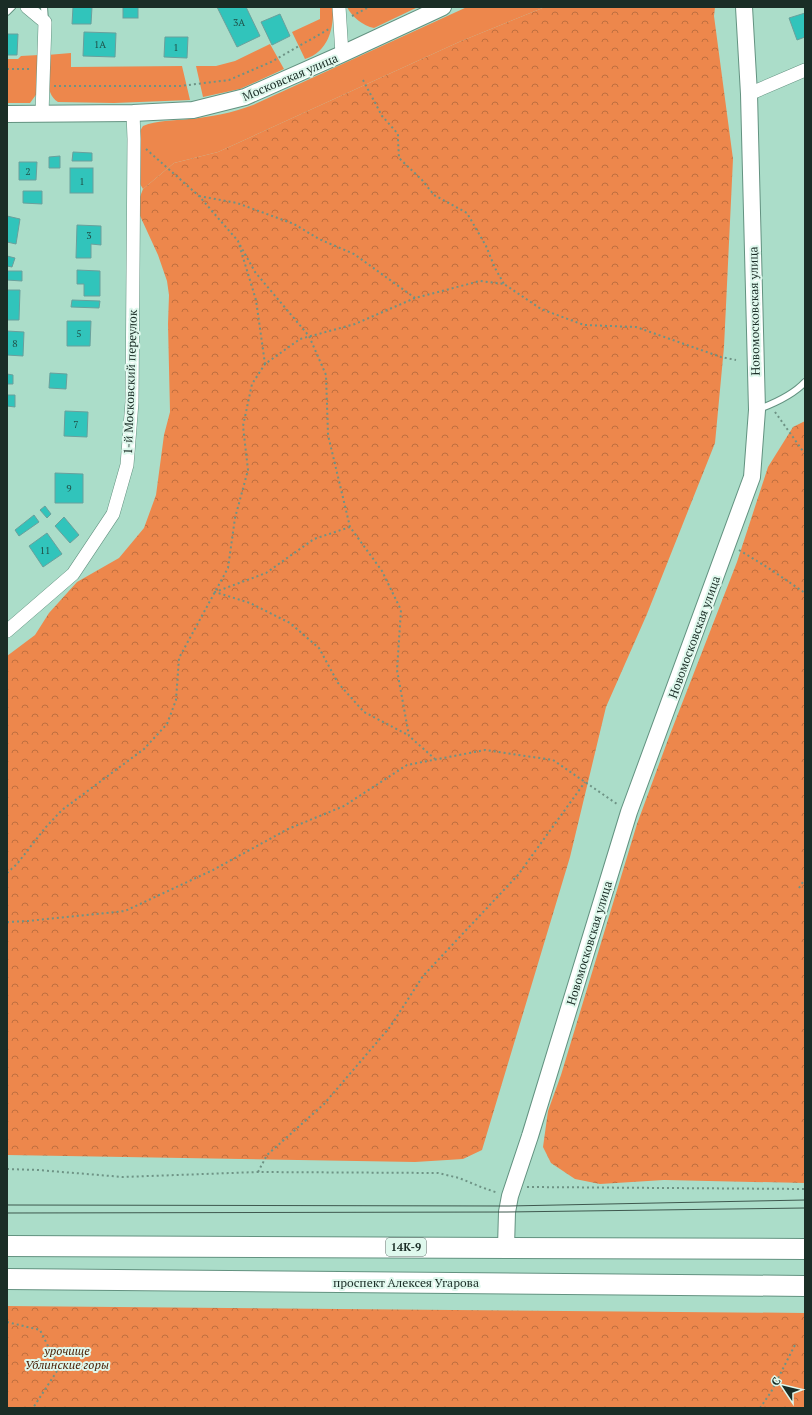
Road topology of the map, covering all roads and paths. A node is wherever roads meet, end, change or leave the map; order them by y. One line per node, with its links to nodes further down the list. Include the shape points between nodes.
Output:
1 (12, 7): 8 (lane)
2 (27, 7): 9 (street)
3 (44, 7): 9 (lane)
4 (339, 7): 10 (street)
5 (368, 7): 10 (path)
6 (443, 7): 11 (street, Московская улица)
7 (744, 7): 17 (street, Новомосковская улица)
8 (7, 12)
9 (45, 22): 13 (street)
10 (340, 22): 11 (street); 16 (path, via 272,62 228,80 180,86)
11 (342, 54): 18 (street, Московская улица, via 245,97 193,110)
12 (7, 69): 13 (path)
13 (43, 69): 16 (street)
14 (805, 70): 17 (street)
15 (363, 80): 24 (path, via 382,116 398,134 400,158 434,195 467,213)
16 (43, 85): 20 (street)
17 (749, 94): 30 (street, Новомосковская улица)
18 (133, 113): 20 (street, Московская улица); 21 (street, 1-й Московский переулок)
19 (7, 114): 20 (street, Московская улица)
20 (42, 114)
21 (134, 139): 22 (path); 36 (street, 1-й Московский переулок, via 132,402 127,465 113,514 73,574)
22 (199, 196): 23 (path); 25 (path, via 237,203 294,224 319,239 354,254)
23 (238, 241): 26 (path, via 255,272); 28 (path, via 256,300)
24 (504, 284): 25 (path, via 480,281); 27 (path, via 541,309 584,325 636,327)
25 (415, 298): 26 (path, via 355,324)
26 (309, 336): 28 (path, via 300,339); 32 (path, via 326,374 328,436)
27 (736, 360)
28 (265, 364): 34 (path, via 252,384 243,426 248,470 235,518 228,568)
29 (805, 382): 30 (lane, via 796,391)
30 (763, 407): 31 (path); 33 (street, Новомосковская улица, via 752,477)
31 (805, 454)
32 (350, 527): 34 (path, via 314,539 266,573); 37 (path, via 382,571 401,610 397,670)
33 (727, 545): 35 (path, via 738,549); 40 (street, Новомосковская улица)
34 (214, 592): 37 (path, via 250,603 290,623 319,648 338,683 364,712); 41 (path, via 179,658 176,700 167,724 144,748 62,810)
35 (805, 593)
36 (7, 631)
37 (409, 736): 38 (path)
38 (434, 759): 39 (path, via 485,750 553,760); 44 (path, via 407,765 344,806 288,829 213,870 125,911)
39 (585, 782): 40 (path); 46 (path, via 518,875 423,976 390,1027 324,1104 267,1155)
40 (629, 812): 48 (street, Новомосковская улица)
41 (7, 873)
42 (805, 879): 43 (path)
43 (799, 888)
44 (7, 922)
45 (7, 1169): 46 (path, via 123,1178)
46 (258, 1172): 48 (path, via 438,1173 481,1187)
47 (805, 1189): 48 (path)
48 (512, 1192): 50 (street, Новомосковская улица, via 507,1212)
49 (7, 1246): 50 (main road, 14К-9)
50 (506, 1247): 51 (main road, 14К-9)
51 (805, 1249)
52 (7, 1279): 53 (main road, проспект Алексея Угарова)
53 (805, 1286)
54 (7, 1322): 56 (path, via 40,1330 60,1368)
55 (796, 1343): 57 (path)
56 (33, 1408)
57 (760, 1408)

